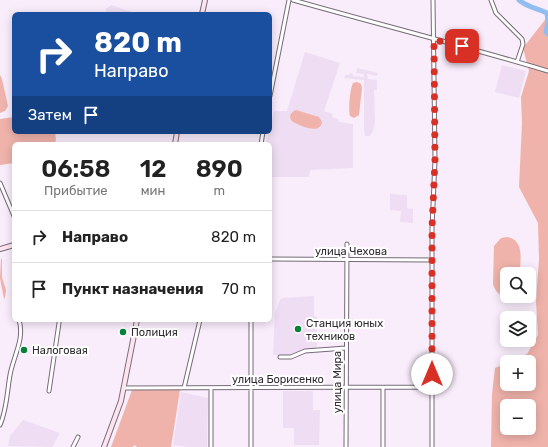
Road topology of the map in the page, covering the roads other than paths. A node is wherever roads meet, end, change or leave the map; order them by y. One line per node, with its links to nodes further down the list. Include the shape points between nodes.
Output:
1 (205, 0): 8 (street)
2 (289, 0): 12 (street)
3 (293, 0): 7 (street)
4 (312, 0): 7 (street)
5 (433, 0): 9 (street)
6 (491, 0): 10 (street, via 496,13 522,39)
7 (310, 5): 9 (street)
8 (202, 12)
9 (434, 40): 10 (street); 20 (street, via 435,160)
10 (517, 62): 11 (street)
11 (548, 72)
12 (272, 86)
13 (0, 183): 14 (street)
14 (12, 211)
15 (347, 244): 19 (street, улица Мира)
16 (12, 246): 17 (street)
17 (0, 249)
18 (272, 259): 19 (street, улица Чехова)
19 (346, 260): 20 (street, улица Чехова); 26 (street, улица Мира)
20 (432, 260): 28 (street)
21 (19, 322): 36 (street, via 18,349)
22 (137, 322): 29 (street)
23 (200, 322): 30 (street)
24 (251, 322): 32 (street)
25 (59, 323): 35 (street)
26 (346, 348): 27 (street, via 305,351 291,357); 33 (street, улица Мира)
27 (280, 358)
28 (432, 387): 34 (street, улица Борисенко); 44 (street)
29 (124, 388): 30 (street, улица Борисенко); 39 (street)
30 (184, 388): 31 (street, улица Борисенко)
31 (211, 388): 32 (street, улица Борисенко); 40 (street)
32 (251, 388): 33 (street, улица Борисенко); 41 (street)
33 (346, 388): 34 (street, улица Борисенко); 42 (street, улица Мира)
34 (383, 388): 43 (street)
35 (49, 391)
36 (0, 425)
37 (78, 437): 38 (street)
38 (72, 447)
39 (104, 447)
40 (212, 447)
41 (251, 447)
42 (346, 447)
43 (383, 447)
44 (432, 447)

